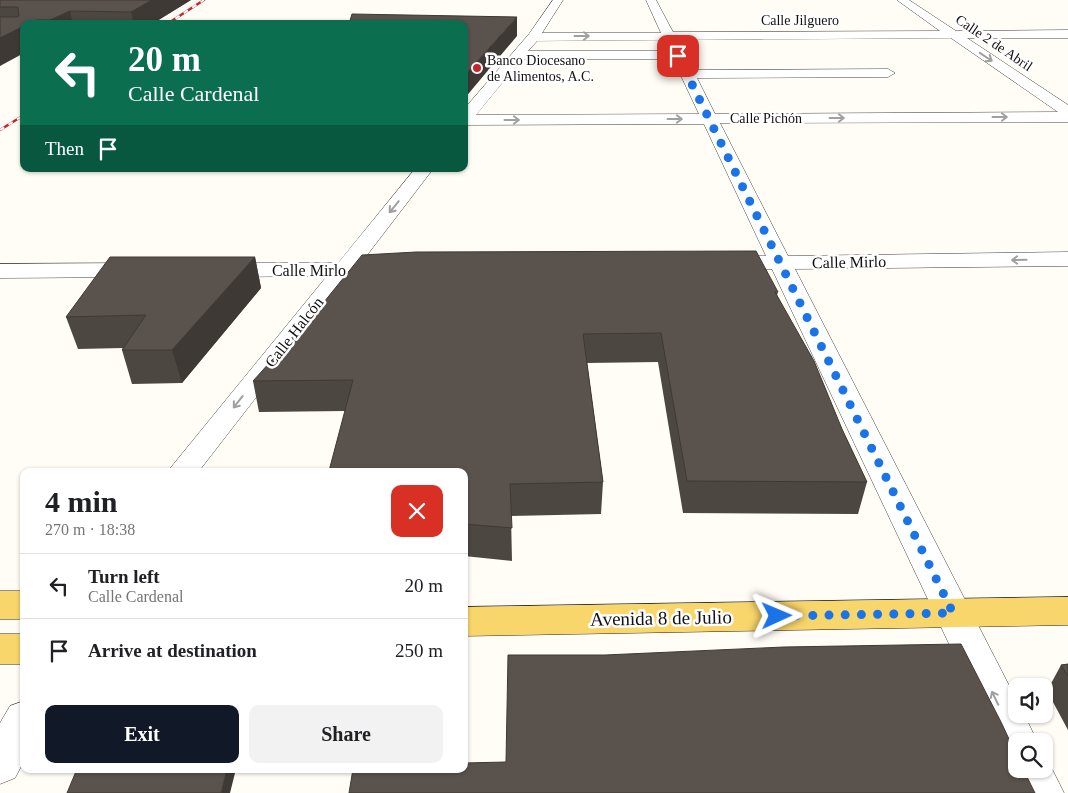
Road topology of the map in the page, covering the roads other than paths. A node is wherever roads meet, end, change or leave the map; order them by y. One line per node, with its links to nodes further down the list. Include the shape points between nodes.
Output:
1 (558, 0): 6 (street)
2 (651, 0): 7 (street)
3 (902, 0): 4 (street, Calle 2 de Abril)
4 (952, 34): 5 (street, Calle Jilguero); 7 (street, Calle Jilguero); 10 (street, Calle 2 de Abril, one-way to 10)
5 (1068, 34)
6 (533, 37): 7 (street, Calle Jilguero, one-way to 7); 8 (street)
7 (677, 55): 8 (street); 9 (street); 13 (street)
8 (517, 56): 11 (street)
9 (888, 73)
10 (1068, 112)
11 (468, 115)
12 (1068, 117): 13 (street, Calle Pichón, one-way to 12)
13 (709, 119): 14 (street, Calle Pichón, one-way to 13); 17 (street)
14 (468, 120)
15 (422, 172): 22 (street, Calle Halcón, one-way to 22)
16 (1068, 259): 17 (street, Calle Mirlo, one-way to 17)
17 (780, 262): 18 (street, Calle Mirlo); 28 (street)
18 (701, 264)
19 (413, 268): 22 (street, Calle Mirlo)
20 (157, 270): 23 (street)
21 (196, 270): 22 (street, Calle Mirlo)
22 (344, 270): 24 (street, Calle Halcón, one-way to 24)
23 (0, 271)
24 (185, 468)
25 (0, 605): 26 (main road)
26 (20, 605)
27 (1068, 611): 28 (main road, Avenida 8 de Julio)
28 (953, 613): 29 (main road, Avenida 8 de Julio); 33 (street, one-way to 28)
29 (468, 622)
30 (0, 649): 31 (main road)
31 (20, 649)
32 (20, 726): 34 (street)
33 (1012, 733)
34 (0, 764)
35 (1034, 778): 36 (street)
36 (1042, 793)

